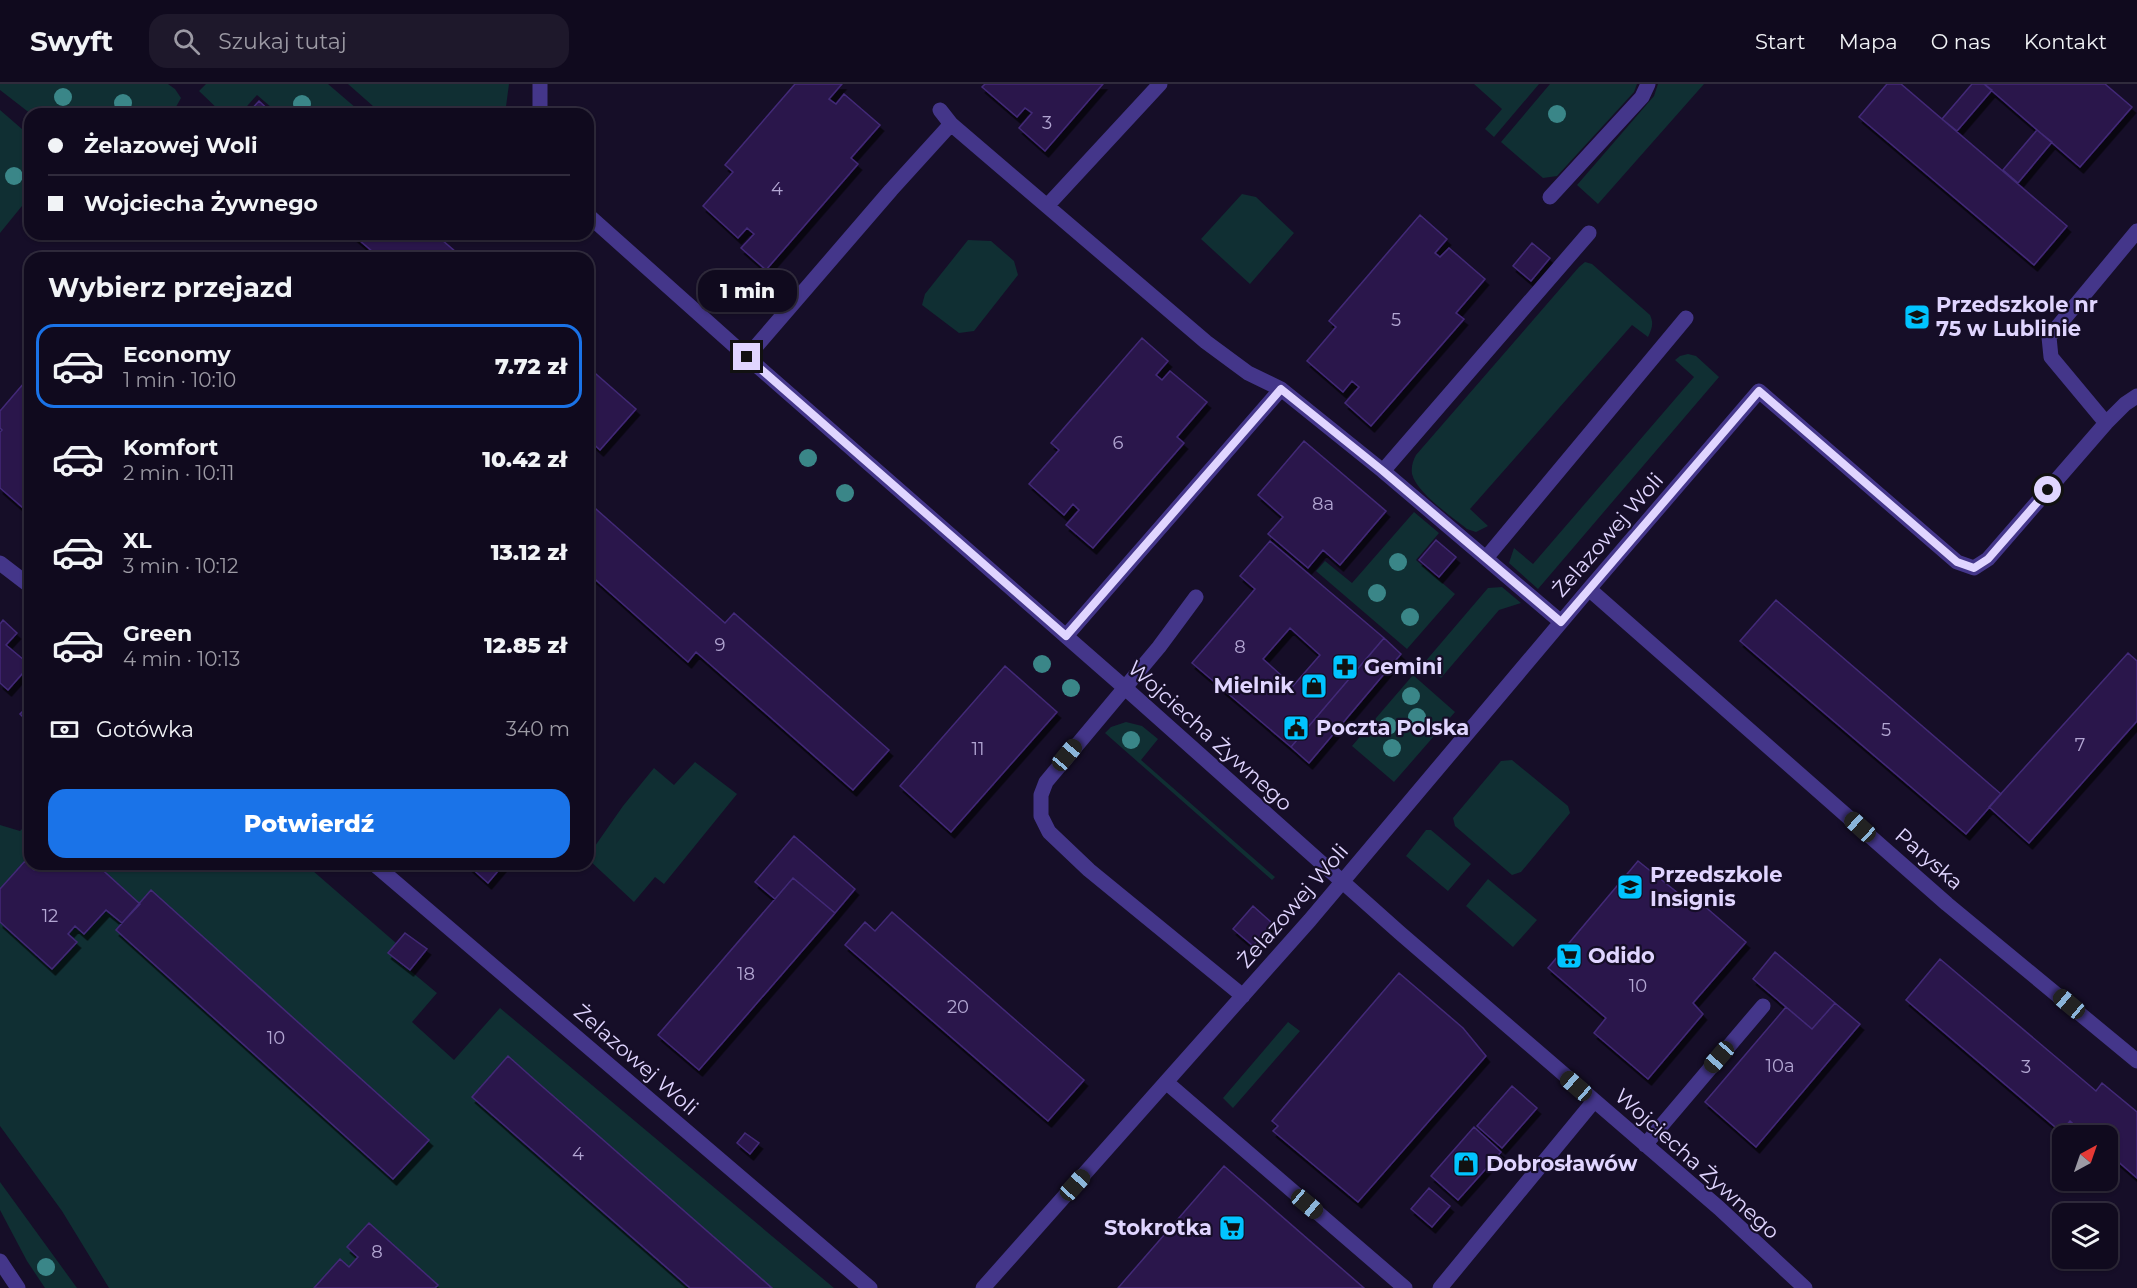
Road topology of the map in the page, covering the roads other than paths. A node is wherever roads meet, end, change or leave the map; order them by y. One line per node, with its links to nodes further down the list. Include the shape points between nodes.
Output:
1 (540, 84): 4 (street)
2 (1160, 84): 8 (street)
3 (1648, 84): 7 (street, via 1642,97)
4 (540, 108)
5 (940, 110): 6 (street)
6 (951, 124): 8 (street); 13 (street)
7 (1550, 197)
8 (1047, 206): 14 (street, via 1206,342 1248,373)
9 (594, 220): 13 (street, Wojciecha Żywnego)
10 (2137, 231): 16 (street, via 2049,337 2051,357)
11 (1589, 232): 17 (street)
12 (1686, 318): 18 (street)
13 (747, 357): 24 (street, Wojciecha Żywnego)
14 (1281, 389): 17 (street); 24 (street)
15 (2137, 396): 16 (street, Żelazowej Woli)
16 (2106, 423): 21 (street, Żelazowej Woli, via 1988,559 1974,568 1957,562 1759,391)
17 (1383, 471): 18 (street)
18 (1485, 558): 23 (street)
19 (0, 563): 20 (street)
20 (24, 581)
21 (1589, 589): 23 (street, Żelazowej Woli); 30 (street, Paryska, via 1947,904)
22 (1196, 597): 25 (street)
23 (1561, 622): 27 (street, Żelazowej Woli)
24 (1066, 636): 25 (street, Wojciecha Żywnego)
25 (1124, 687): 27 (street, Wojciecha Żywnego); 28 (street, via 1046,782 1041,795 1041,816 1049,832 1089,870)
26 (381, 870): 36 (street, Żelazowej Woli)
27 (1342, 882): 28 (street, Żelazowej Woli); 32 (street, Wojciecha Żywnego)
28 (1243, 996): 31 (street, Żelazowej Woli)
29 (1762, 1006): 33 (street)
30 (2137, 1061)
31 (1167, 1082): 37 (street, Żelazowej Woli); 38 (street)
32 (1594, 1101): 33 (street, Wojciecha Żywnego); 39 (street)
33 (1645, 1144): 40 (street, Wojciecha Żywnego)
34 (0, 1261): 35 (street)
35 (18, 1288)
36 (870, 1288)
37 (983, 1288)
38 (1405, 1288)
39 (1440, 1288)
40 (1805, 1288)

